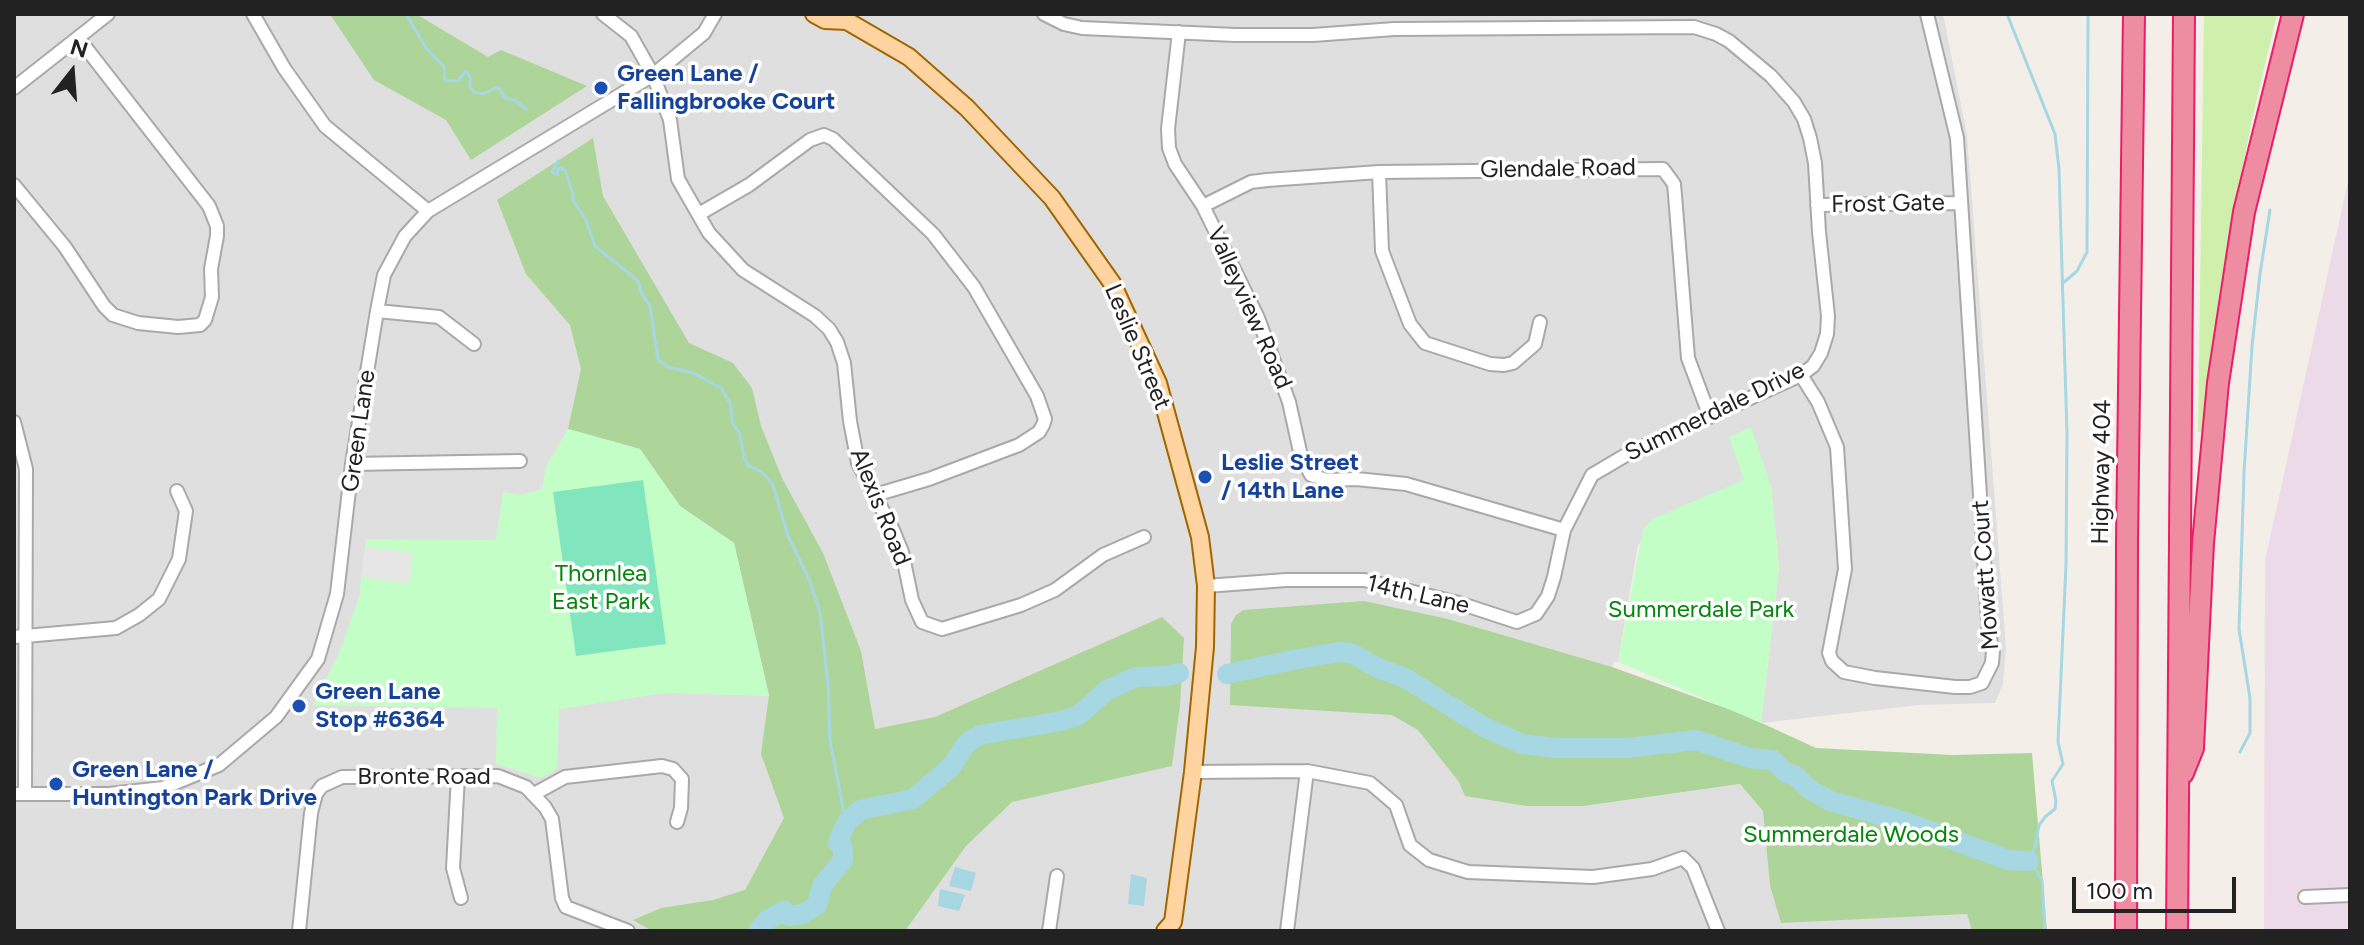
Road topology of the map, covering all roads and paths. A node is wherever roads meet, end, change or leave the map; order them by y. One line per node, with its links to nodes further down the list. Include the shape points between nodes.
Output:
1 (108, 14): 17 (street)
2 (253, 14): 25 (street, via 325,126)
3 (603, 14): 18 (street, Alexis Road, via 631,36)
4 (715, 14): 18 (street, Green Lane, via 704,33)
5 (814, 14): 12 (main road, Leslie Street, via 825,20)
6 (1044, 14): 16 (street, Summerdale Drive, via 1082,28)
7 (1396, 14): 15 (street)
8 (1927, 14): 22 (street, Mowatt Court, via 1957,138)
9 (2134, 14): 58 (highway, Highway 404)
10 (2184, 14): 44 (highway)
11 (2293, 14): 44 (highway, via 2244,212 2218,383 2203,543 2193,748)
12 (846, 17): 39 (main road, Leslie Street, via 909,57 967,108 1052,198 1112,283 1158,383 1200,537)
13 (1537, 20): 14 (street, Summerdale Drive); 15 (street, Summerdale Drive)
14 (1694, 20): 23 (street, Summerdale Drive, via 1743,51 1789,96 1810,138)
15 (1394, 29): 16 (street, Summerdale Drive, via 1313,35)
16 (1179, 32): 24 (street, Valleyview Road, via 1167,141 1175,164)
17 (79, 39): 19 (street); 21 (street, via 209,206 217,236 205,320 178,327 113,315)
18 (653, 75): 25 (street, Green Lane); 26 (street, Alexis Road, via 670,120 678,179)
19 (14, 88)
20 (1379, 172): 24 (street, Glendale Road, via 1251,182); 28 (street, via 1382,251 1410,324 1425,343 1504,365 1535,344); 31 (street, Glendale Road, via 1663,169 1674,184 1688,358)
21 (14, 185)
22 (1960, 203): 23 (street, Frost Gate); 30 (street, Mowatt Court, via 1993,651 1982,683 1955,687 1875,678 1844,672 1832,661 1829,653 1845,569 1837,447)
23 (1817, 205): 30 (street, Summerdale Drive, via 1827,334 1813,366)
24 (1203, 206): 37 (street, Valleyview Road, via 1258,318 1311,475 1406,484)
25 (428, 211): 27 (street, Green Lane, via 405,236 384,275)
26 (699, 214): 36 (street, Alexis Road, via 743,270 829,329 844,363 858,463); 36 (street, via 824,135 933,234 982,298 1037,396 1043,425 1019,445)
27 (377, 311): 29 (street, via 439,317); 34 (street, Green Lane)
28 (1540, 322)
29 (474, 344)
30 (1801, 375): 31 (street, Summerdale Drive)
31 (1710, 417): 37 (street, Summerdale Drive, via 1592,475)
32 (14, 422): 40 (street, via 26,469)
33 (520, 461): 34 (street)
34 (352, 464): 45 (street, Green Lane, via 337,594 318,659 276,717 219,765 163,788)
35 (177, 491): 40 (street, via 186,511 179,559 159,599 116,628)
36 (875, 495): 38 (street, Alexis Road, via 902,552 916,614 942,629 1055,590 1103,555)
37 (1564, 530): 39 (street, 14th Lane, via 1542,608 1517,622 1364,580)
38 (1144, 537)
39 (1206, 586): 42 (main road, Leslie Street)
40 (20, 637): 45 (street)
41 (1307, 771): 42 (street); 56 (street); 57 (street, via 1370,783 1396,805 1410,845 1429,860 1468,872 1593,877 1652,869 1683,858 1693,868)
42 (1193, 772): 52 (main road, Leslie Street)
43 (458, 776): 46 (street, Bronte Road, via 498,776); 51 (street, via 453,868); 53 (street, Bronte Road, via 342,777 322,786 311,813)
44 (2179, 784): 59 (highway)
45 (20, 794)
46 (534, 794): 47 (street, via 565,777 662,766 682,779); 54 (street, via 552,819 566,907)
47 (677, 822)
48 (1057, 876): 55 (street)
49 (2350, 895): 50 (street)
50 (2305, 897)
51 (461, 898)
52 (1172, 928)
53 (299, 931)
54 (628, 931)
55 (1049, 931)
56 (1287, 931)
57 (1718, 931)
58 (2126, 931)
59 (2177, 931)

